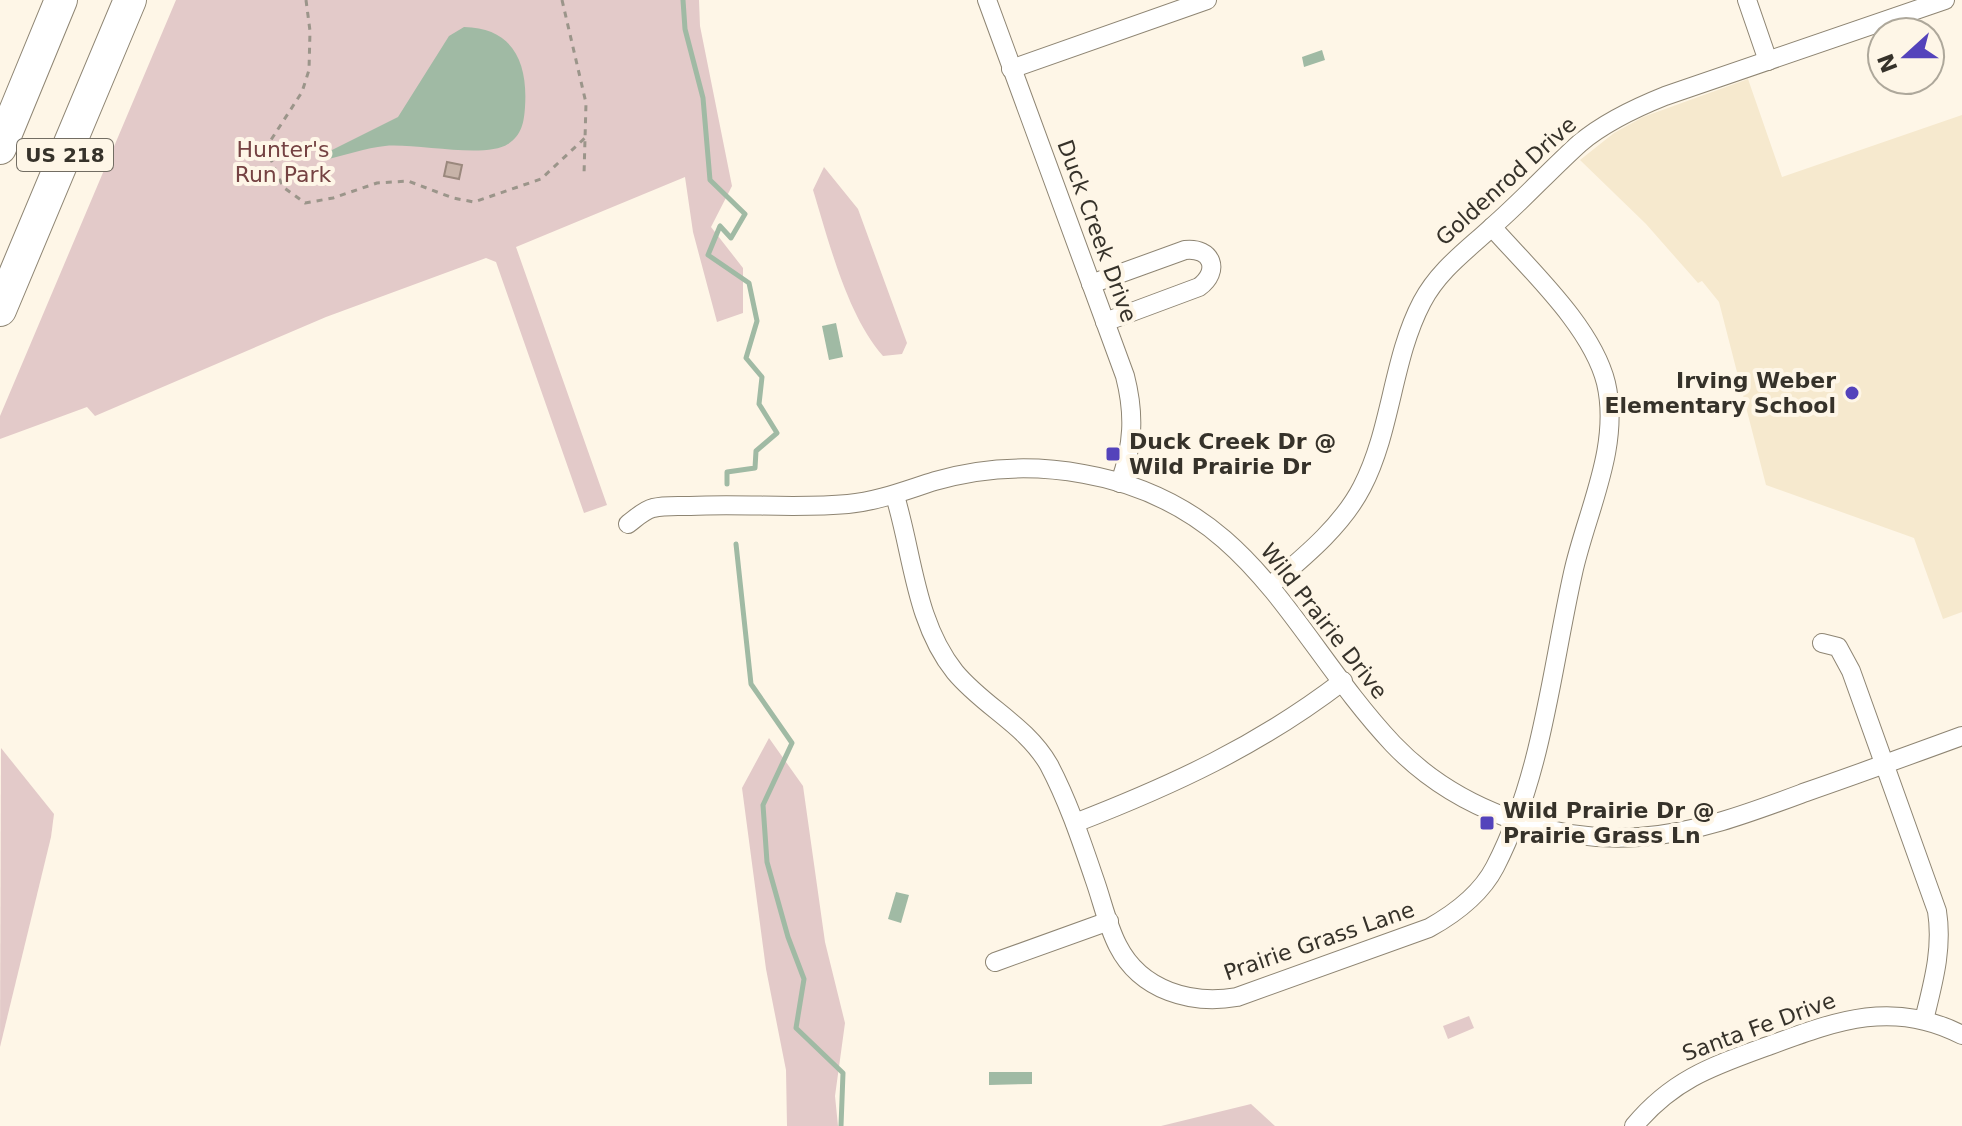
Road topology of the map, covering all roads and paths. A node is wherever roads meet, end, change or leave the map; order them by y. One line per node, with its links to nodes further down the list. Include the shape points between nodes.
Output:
1 (61, 0): 9 (highway, US 218)
2 (130, 0): 18 (highway, US 218)
3 (306, 0): 13 (path, via 309,70 302,92 269,143 283,187 305,203 377,183 408,181 474,202 541,179)
4 (562, 0): 13 (path, via 586,103)
5 (987, 0): 11 (street, Duck Creek Drive)
6 (1207, 0): 11 (street)
7 (1747, 0): 10 (street)
8 (1945, 0): 10 (street, Goldenrod Drive)
9 (39, 53): 12 (highway); 14 (highway, US 218)
10 (1768, 61): 16 (street, Goldenrod Drive, via 1665,96 1605,125)
11 (1011, 69): 17 (street, Duck Creek Drive)
12 (0, 131)
13 (586, 137): 15 (path)
14 (0, 148)
15 (584, 175)
16 (1492, 227): 23 (street, Goldenrod Drive, via 1449,263 1422,300 1362,488 1344,516); 28 (street, Prairie Grass Lane, via 1586,336 1606,384 1609,414 1606,450 1573,573 1547,711)
17 (1091, 284): 19 (street, Duck Creek Drive); 19 (street, via 1185,250 1205,253 1210,262 1212,272 1199,287)
18 (0, 312)
19 (1105, 322): 20 (street, Duck Creek Drive, via 1131,401 1130,450)
20 (1120, 483): 21 (street, Wild Prairie Drive, via 1052,469 1006,469 936,481); 23 (street, Wild Prairie Drive, via 1191,515)
21 (895, 496): 22 (street, Wild Prairie Drive, via 817,507 651,508); 29 (street, Prairie Grass Lane, via 923,612 937,644 975,693 1034,743)
22 (628, 524)
23 (1271, 585): 25 (street, Wild Prairie Drive)
24 (1822, 643): 27 (street, via 1838,647 1851,671)
25 (1343, 681): 28 (street, Wild Prairie Drive, via 1388,737 1424,771 1480,806); 29 (street, via 1218,761)
26 (1962, 736): 27 (street, Wild Prairie Drive)
27 (1885, 764): 28 (street, Wild Prairie Drive, via 1756,811 1672,833 1607,838); 32 (street, via 1941,935)
28 (1515, 820): 30 (street, Prairie Grass Lane, via 1481,889 1445,919 1237,997 1198,1000 1161,989 1131,964)
29 (1075, 823): 30 (street, Prairie Grass Lane)
30 (1109, 921): 31 (street)
31 (995, 962)
32 (1924, 1020): 33 (street, Santa Fe Drive); 34 (street, Santa Fe Drive, via 1884,1015 1834,1022 1706,1068 1667,1092)
33 (1962, 1035)
34 (1634, 1126)

